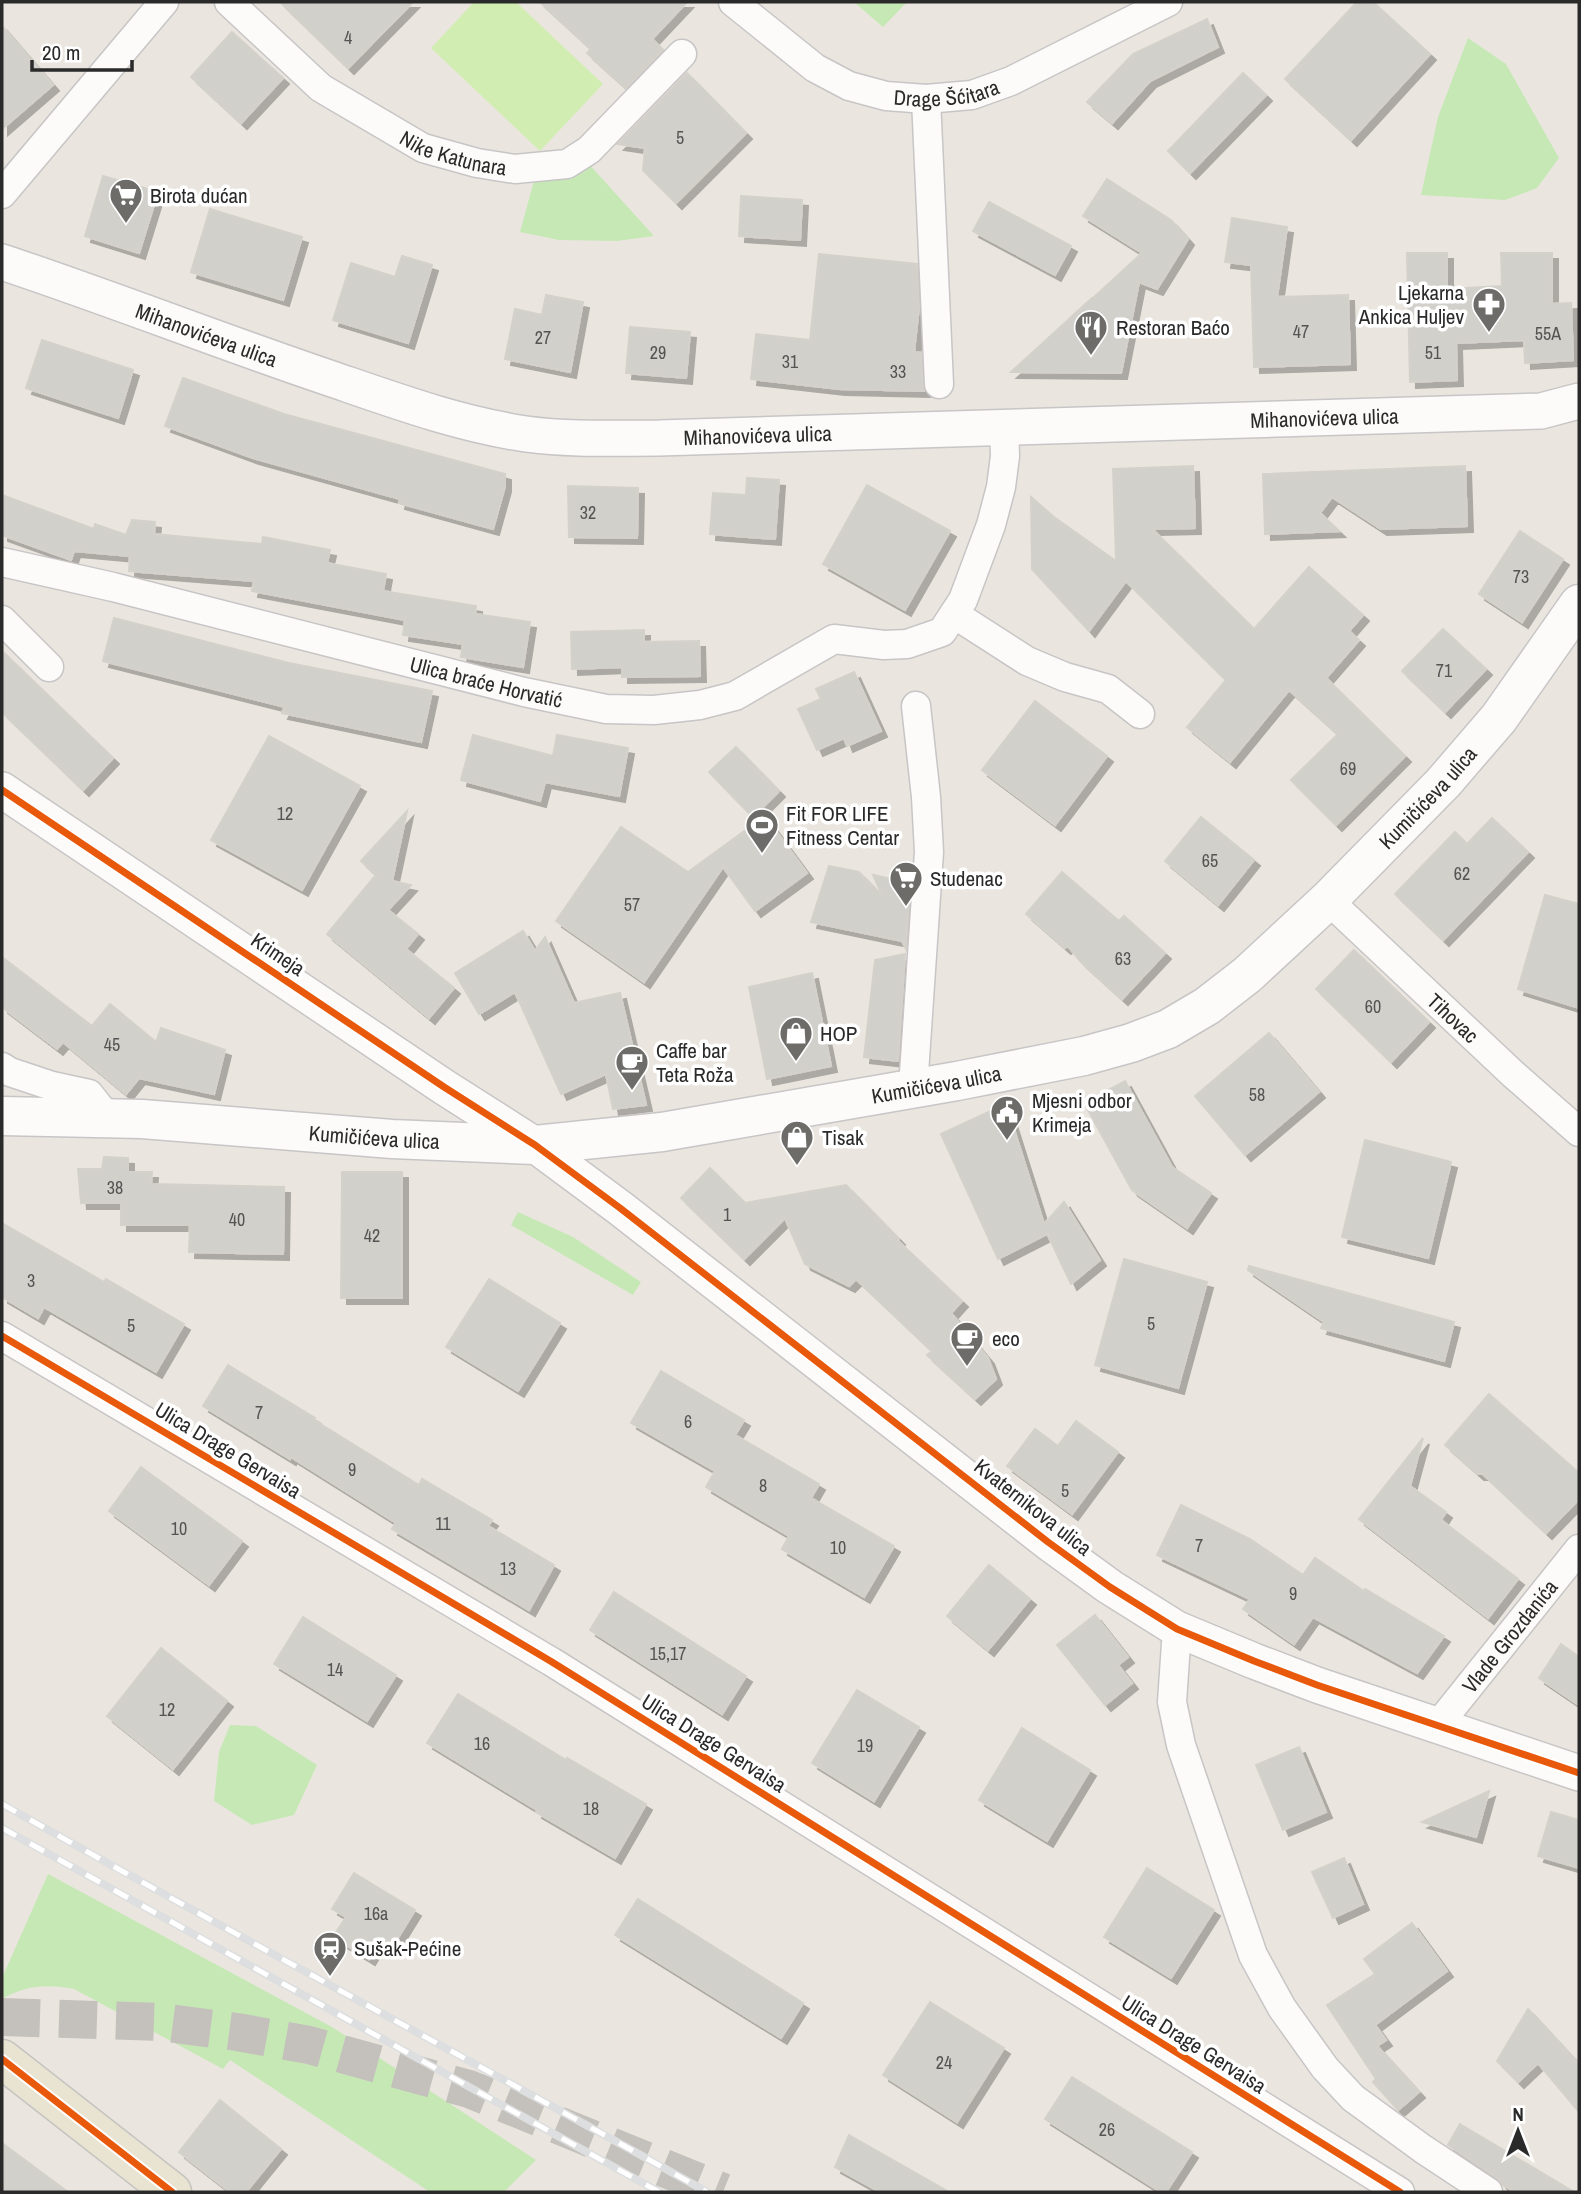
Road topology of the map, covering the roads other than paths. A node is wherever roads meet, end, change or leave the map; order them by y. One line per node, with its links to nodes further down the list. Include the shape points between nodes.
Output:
1 (164, 2): 7 (street)
2 (229, 2): 5 (street, Nike Katunara, via 321,88 423,148 515,169 567,164 589,150)
3 (733, 2): 6 (street, Drage Šćitara, via 815,68 849,86 886,96)
4 (1168, 2): 6 (street, Drage Šćitara, via 1011,81 972,95)
5 (682, 54)
6 (926, 99): 9 (street)
7 (2, 194)
8 (2, 262): 13 (street, Mihanovićeva ulica, via 418,409 528,434 659,438)
9 (939, 384)
10 (1579, 401): 11 (street, Mihanovićeva ulica)
11 (1541, 411): 12 (street, Mihanovićeva ulica); 13 (street, Mihanovićeva ulica)
12 (1579, 421)
13 (1004, 426): 16 (street, Ulica braće Horvatić, via 1001,487 991,525)
14 (2, 562): 16 (street, Ulica braće Horvatić, via 607,709 654,710 735,696 834,639 907,643 942,632)
15 (1579, 604): 22 (main road, Kumičićeva ulica, via 1499,718 1443,783)
16 (954, 614): 20 (street, via 1027,661 1108,689)
17 (2, 620): 18 (street)
18 (49, 667)
19 (916, 706): 24 (street, via 929,852)
20 (1140, 713)
21 (2, 790): 28 (street, Krimeja)
22 (1328, 900): 24 (main road, Kumičićeva ulica, via 1247,975 1168,1029 1084,1056); 27 (street, Tihovac)
23 (2, 1067): 26 (street, via 89,1094)
24 (913, 1088): 28 (main road, Kumičićeva ulica, via 662,1132)
25 (2, 1116): 26 (main road, Kumičićeva ulica)
26 (108, 1118): 28 (main road, Kumičićeva ulica)
27 (1579, 1132)
28 (535, 1145): 31 (street, Kvaternikova ulica, via 1048,1542)
29 (2, 1336): 36 (street, Ulica Drage Gervaisa, via 552,1662)
30 (1579, 1549): 32 (street, Vlade Grozdanića)
31 (1177, 1629): 32 (street, Kvaternikova ulica, via 1304,1680); 37 (street, via 1172,1702 1181,1745 1253,1955 1282,2008 1353,2098)
32 (1438, 1725): 33 (street, Kvaternikova ulica)
33 (1579, 1773)
34 (2, 2059): 35 (main road)
35 (172, 2192)
36 (1400, 2192)
37 (1489, 2192)

